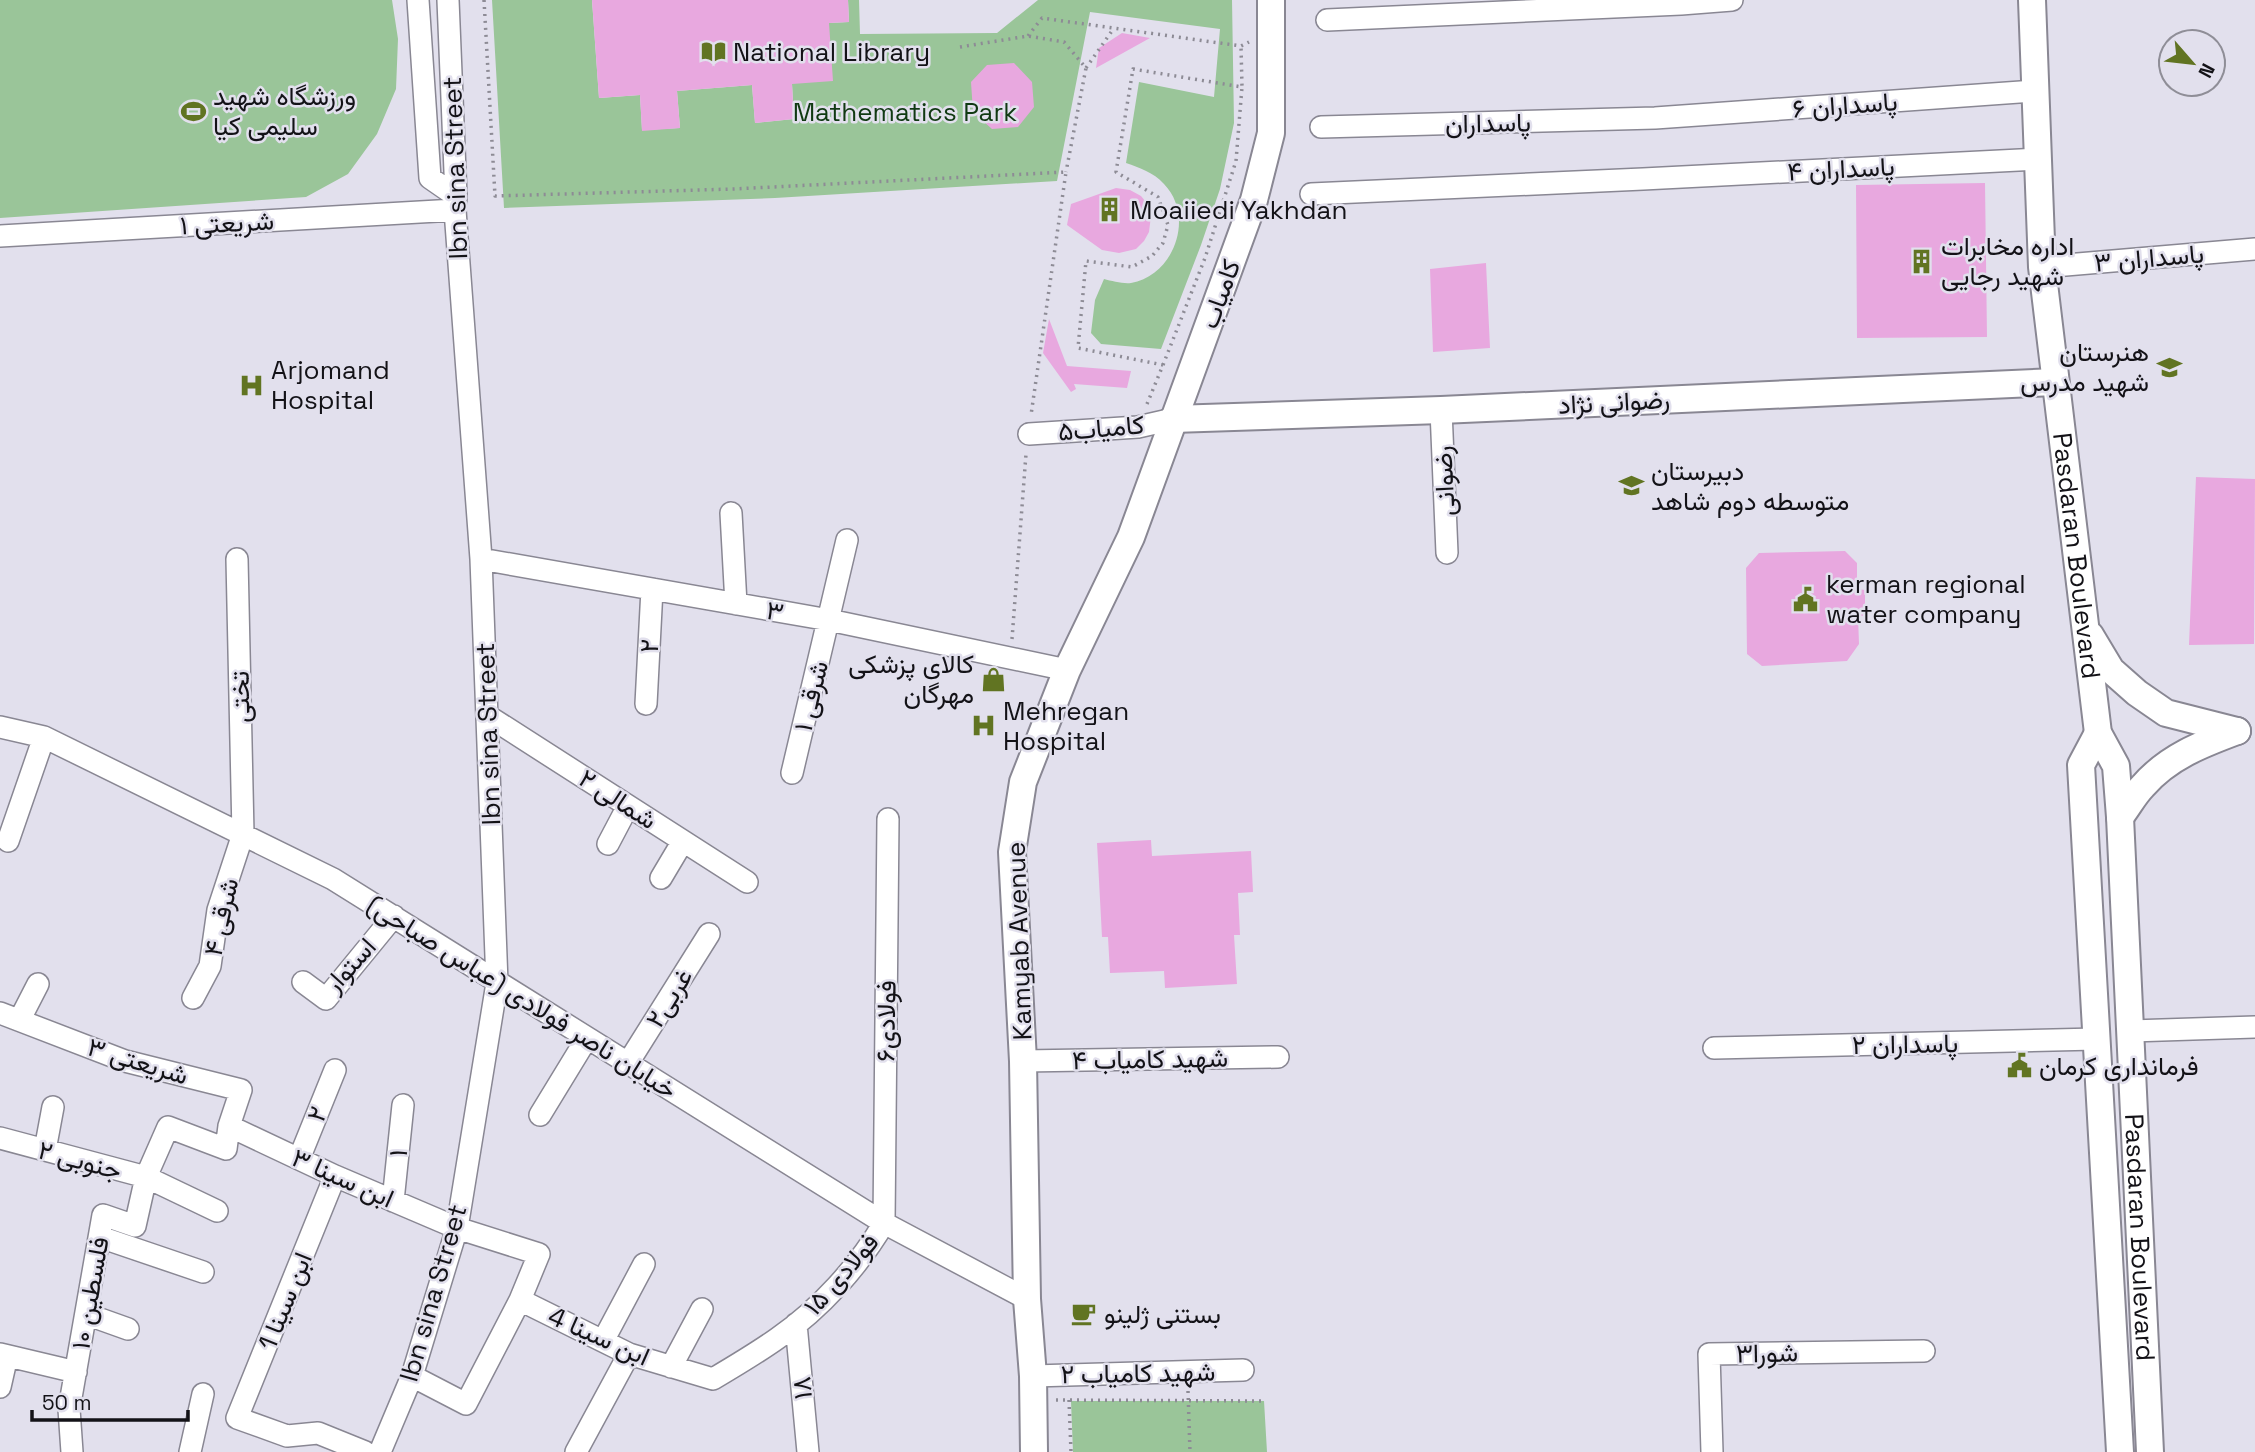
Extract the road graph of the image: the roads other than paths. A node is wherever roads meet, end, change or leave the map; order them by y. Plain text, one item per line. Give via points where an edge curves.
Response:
1 (418, 0) edge
2 (448, 0) edge
3 (1271, 0) edge
4 (1732, 0) edge
5 (2032, 0) edge
6 (1326, 20) dead end
7 (2035, 91) junction
8 (1655, 118) joint
9 (1321, 127) dead end
10 (2038, 159) junction
11 (1311, 194) dead end
12 (455, 203) junction
13 (0, 236) edge
14 (2255, 249) edge
15 (2042, 267) junction
16 (2055, 382) junction
17 (1441, 410) junction
18 (1173, 419) junction
19 (1029, 434) road end
20 (731, 513) dead end
21 (847, 540) dead end
22 (1447, 552) dead end
23 (237, 559) dead end
24 (481, 559) junction
25 (652, 589) junction
26 (736, 604) junction
27 (829, 620) junction
28 (2086, 630) junction
29 (1067, 670) junction
30 (646, 704) dead end
31 (488, 716) junction
32 (0, 727) edge
33 (2246, 731) edge
34 (2098, 733) junction
35 (44, 737) junction
36 (792, 773) dead end
37 (628, 806) junction
38 (2120, 817) junction
39 (888, 819) dead end
40 (243, 834) junction
41 (8, 841) dead end
42 (683, 841) junction
43 (608, 844) dead end
44 (662, 878) dead end
45 (747, 882) dead end
46 (394, 916) junction
47 (709, 934) dead end
48 (303, 982) dead end
49 (497, 983) junction
50 (38, 984) dead end
51 (193, 998) dead end
52 (10, 1016) edge
53 (2255, 1027) edge
54 (2131, 1031) junction
55 (587, 1038) junction
56 (2096, 1039) junction
57 (1714, 1048) dead end
58 (1278, 1057) dead end
59 (1023, 1061) junction
60 (628, 1063) junction
61 (335, 1070) dead end
62 (403, 1105) dead end
63 (53, 1107) dead end
64 (540, 1115) dead end
65 (229, 1126) junction
66 (0, 1138) edge
67 (46, 1150) junction
68 (299, 1159) junction
69 (335, 1176) junction
70 (146, 1177) junction
71 (393, 1201) junction
72 (217, 1211) dead end
73 (884, 1223) junction
74 (457, 1228) junction
75 (100, 1237) junction
76 (644, 1264) dead end
77 (203, 1272) dead end
78 (1027, 1299) junction
79 (520, 1300) junction
80 (702, 1309) dead end
81 (86, 1314) junction
82 (796, 1324) junction
83 (128, 1329) dead end
84 (603, 1341) junction
85 (1924, 1351) dead end
86 (628, 1354) junction
87 (3, 1355) edge
88 (671, 1367) junction
89 (1243, 1370) dead end
90 (76, 1371) junction
91 (412, 1376) junction
92 (0, 1387) edge
93 (1033, 1388) junction
94 (202, 1394) dead end
95 (583, 1449) edge
96 (72, 1452) edge
97 (190, 1452) edge
98 (365, 1452) edge
99 (380, 1452) edge
100 (808, 1452) edge
101 (1034, 1452) edge
102 (1712, 1452) edge
103 (2120, 1452) edge
104 (2150, 1452) edge

1 - 12 street via 430,178
2 - 12 street, Ibn sina Street
3 - 18 main road, کامیاب via 1271,133 1254,200
4 - 6 street
5 - 7 main road, Pasdaran Boulevard
7 - 8 street, پاسداران ۶
7 - 10 main road, Pasdaran Boulevard
8 - 9 street, پاسداران
10 - 11 street, پاسداران ۴
10 - 15 main road, Pasdaran Boulevard
12 - 13 street, شریعتی ۱
12 - 24 street, Ibn sina Street
14 - 15 street, پاسداران ۳
15 - 16 main road, Pasdaran Boulevard
16 - 17 main road, رضوانی نژاد
16 - 28 main road, Pasdaran Boulevard
17 - 18 main road, رضوانی نژاد
17 - 22 street, رضوانی
18 - 19 street, کامیاب۵
18 - 29 main road, Kamyab Avenue via 1131,537
20 - 26 street
21 - 27 street, ۱ شرقی
23 - 40 street, تختی
24 - 25 street, ۳
24 - 31 street, Ibn sina Street
25 - 26 street, ۳
25 - 30 street, ۲
26 - 27 street, ۳
27 - 29 street, ۳
27 - 36 street, ۱ شرقی
28 - 33 main road via 2111,670 2166,713
28 - 34 main road, Pasdaran Boulevard
29 - 59 main road, Kamyab Avenue via 1023,782 1012,852
31 - 37 street, ۲ شمالی
31 - 49 street, Ibn sina Street
32 - 35 street, خیابان ناصر فولادی (عباس صباحی)
33 - 38 main road via 2198,746 2167,763 2142,786
34 - 38 main road, Pasdaran Boulevard via 2116,766
34 - 56 main road, Pasdaran Boulevard via 2081,765
35 - 40 street, خیابان ناصر فولادی (عباس صباحی)
35 - 41 street
37 - 42 street, ۲ شمالی
37 - 43 street
38 - 54 main road, Pasdaran Boulevard
39 - 73 street, فولادی۶
40 - 46 street, خیابان ناصر فولادی (عباس صباحی)
40 - 51 street, ۴ شرقی via 218,910 210,966
42 - 44 street
42 - 45 street, ۲ شمالی
46 - 48 street, استوار via 326,999
46 - 49 street, خیابان ناصر فولادی (عباس صباحی)
47 - 60 street, غربی۲
49 - 55 street, خیابان ناصر فولادی (عباس صباحی)
49 - 74 street, Ibn sina Street
50 - 52 street
52 - 65 street, شریعتی ۳ via 125,1061 241,1090
53 - 54 street
54 - 104 main road, Pasdaran Boulevard
55 - 60 street, خیابان ناصر فولادی (عباس صباحی)
55 - 64 street
56 - 57 street, پاسداران ۲
56 - 103 main road, Pasdaran Boulevard
58 - 59 street, شهید کامیاب ۴
59 - 78 main road, Kamyab Avenue
60 - 73 street, خیابان ناصر فولادی (عباس صباحی)
61 - 68 street, ۲
62 - 71 street, ۱
63 - 67 street
65 - 68 street, ابن سینا ۳
65 - 70 street, ۲ جنوبی via 226,1149 168,1127
66 - 67 street, ۲ جنوبی
67 - 70 street, ۲ جنوبی
68 - 69 street, ابن سینا ۳
69 - 71 street, ابن سینا ۳
69 - 98 street, ابن سینا 1 via 237,1418 287,1436 318,1433
70 - 72 street
70 - 75 street, فلسطین ۱۰ via 135,1226 103,1215
71 - 74 street, ابن سینا ۳
73 - 78 street, خیابان ناصر فولادی (عباس صباحی)
73 - 82 street, فولادی ۱۵ via 825,1300
74 - 79 street, ابن سینا 4 via 538,1254
74 - 91 street, Ibn sina Street
75 - 77 street
75 - 81 street, فلسطین ۱۰
76 - 84 street
78 - 93 main road, Kamyab Avenue
79 - 84 street, ابن سینا 4
79 - 91 street via 466,1404
80 - 88 street
81 - 83 street
81 - 90 street, فلسطین ۱۰
82 - 88 street, ابن سینا 4 via 713,1379
82 - 100 street, ۱۸
84 - 86 street, ابن سینا 4
85 - 102 street, شورا۳ via 1709,1354
86 - 88 street, ابن سینا 4
86 - 95 street
87 - 90 street
87 - 92 street
89 - 93 street, شهید کامیاب ۲ via 1188,1371
90 - 96 street, فلسطین ۱۰ via 69,1409
91 - 99 street, Ibn sina Street
93 - 101 main road, Kamyab Avenue
94 - 97 street

